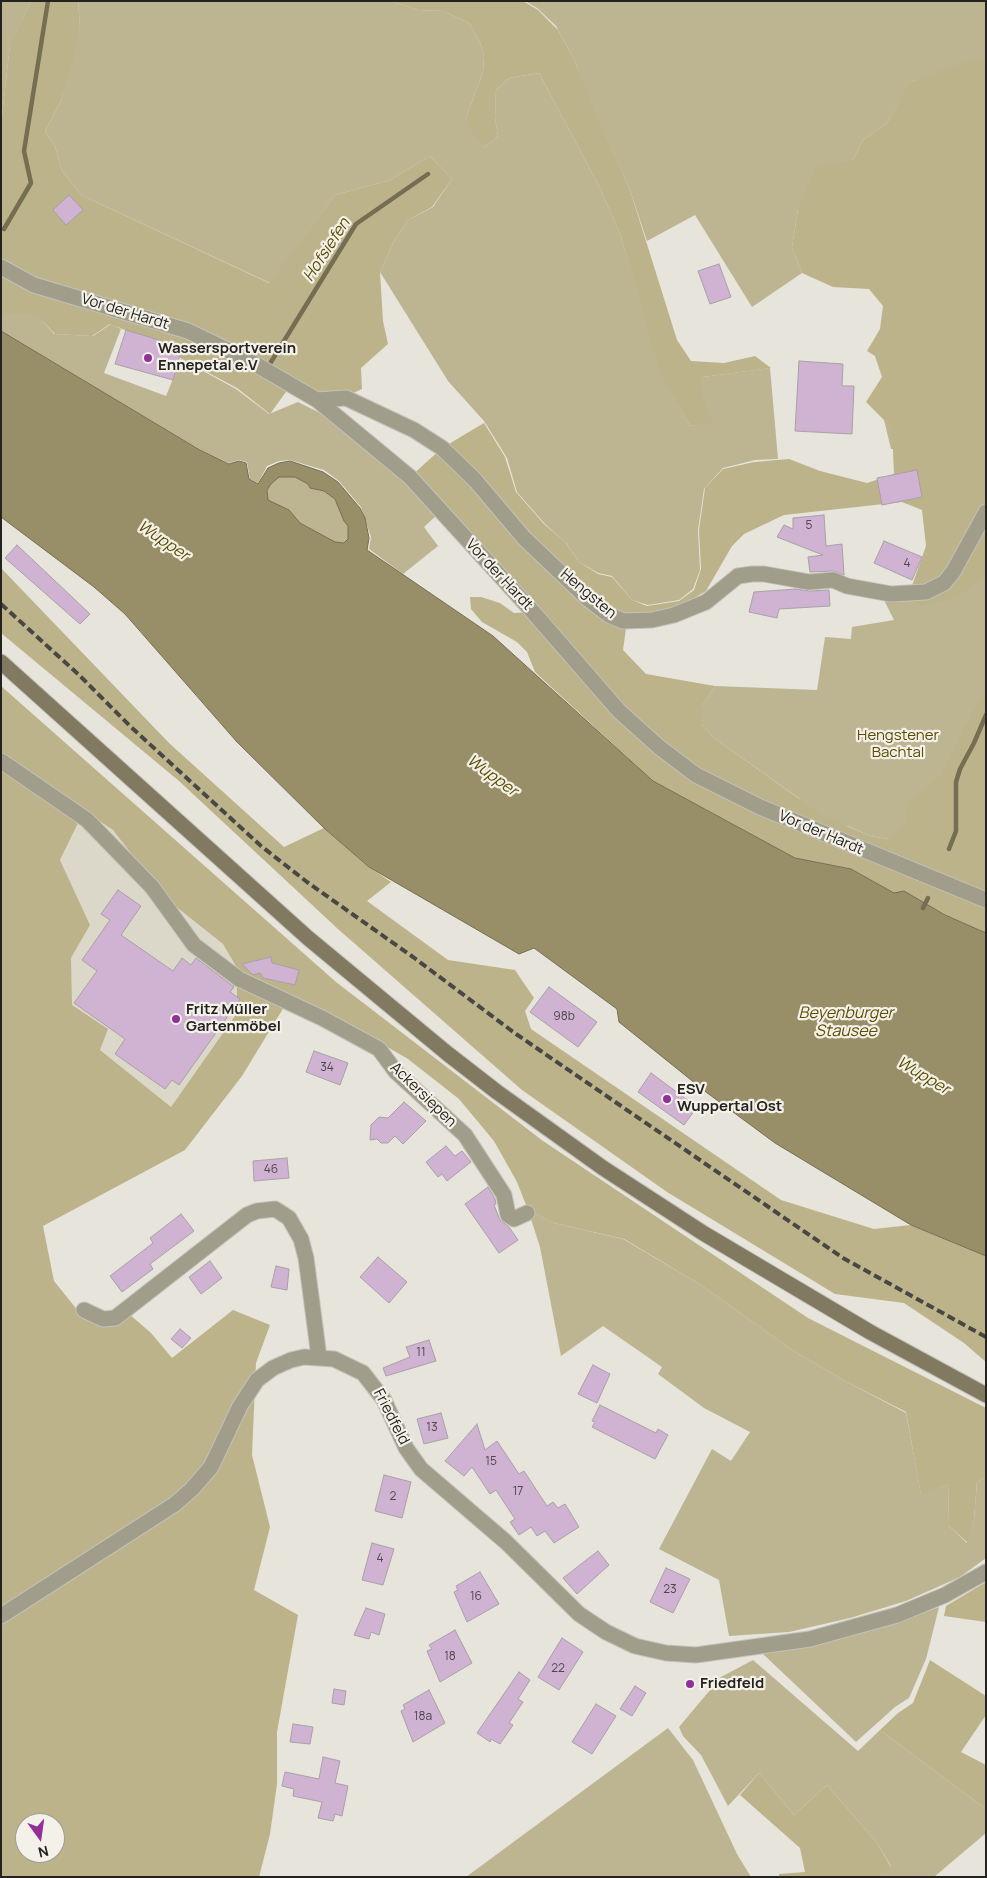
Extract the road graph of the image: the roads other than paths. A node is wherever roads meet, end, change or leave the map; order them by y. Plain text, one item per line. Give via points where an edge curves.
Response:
1 (2, 265) edge
2 (317, 400) junction
3 (986, 512) edge
4 (1, 662) edge
5 (1, 761) edge
6 (986, 900) edge
7 (527, 1213) dead end
8 (84, 1310) dead end
9 (319, 1357) junction
10 (986, 1395) edge
11 (986, 1572) edge
12 (1, 1616) edge

1 - 2 street, Vor der Hardt via 34,285 188,331 250,361
2 - 3 street, Hengsten via 346,398 414,430 442,448 475,480 524,538 588,599 618,620 652,620 674,615 706,602 738,576 752,574 809,582 833,580 874,592 909,594 935,589 948,579
2 - 6 street, Vor der Hardt via 410,477 620,711 681,764 760,807
4 - 10 main road via 308,938 497,1092 703,1233 870,1332
5 - 7 street, Ackersiepen via 87,820 152,887 194,944 239,979 379,1049 396,1072 465,1135 504,1195 508,1215 514,1219
8 - 9 street via 103,1319 115,1318 247,1215 275,1209 292,1222 301,1239
9 - 11 street, Friedfeld via 334,1359 363,1373 384,1400 406,1448 421,1469 506,1542 580,1614 634,1646 696,1655 810,1639 905,1612 959,1589
9 - 12 street, Friedfeld via 291,1360 257,1380 240,1406 211,1467 175,1504

